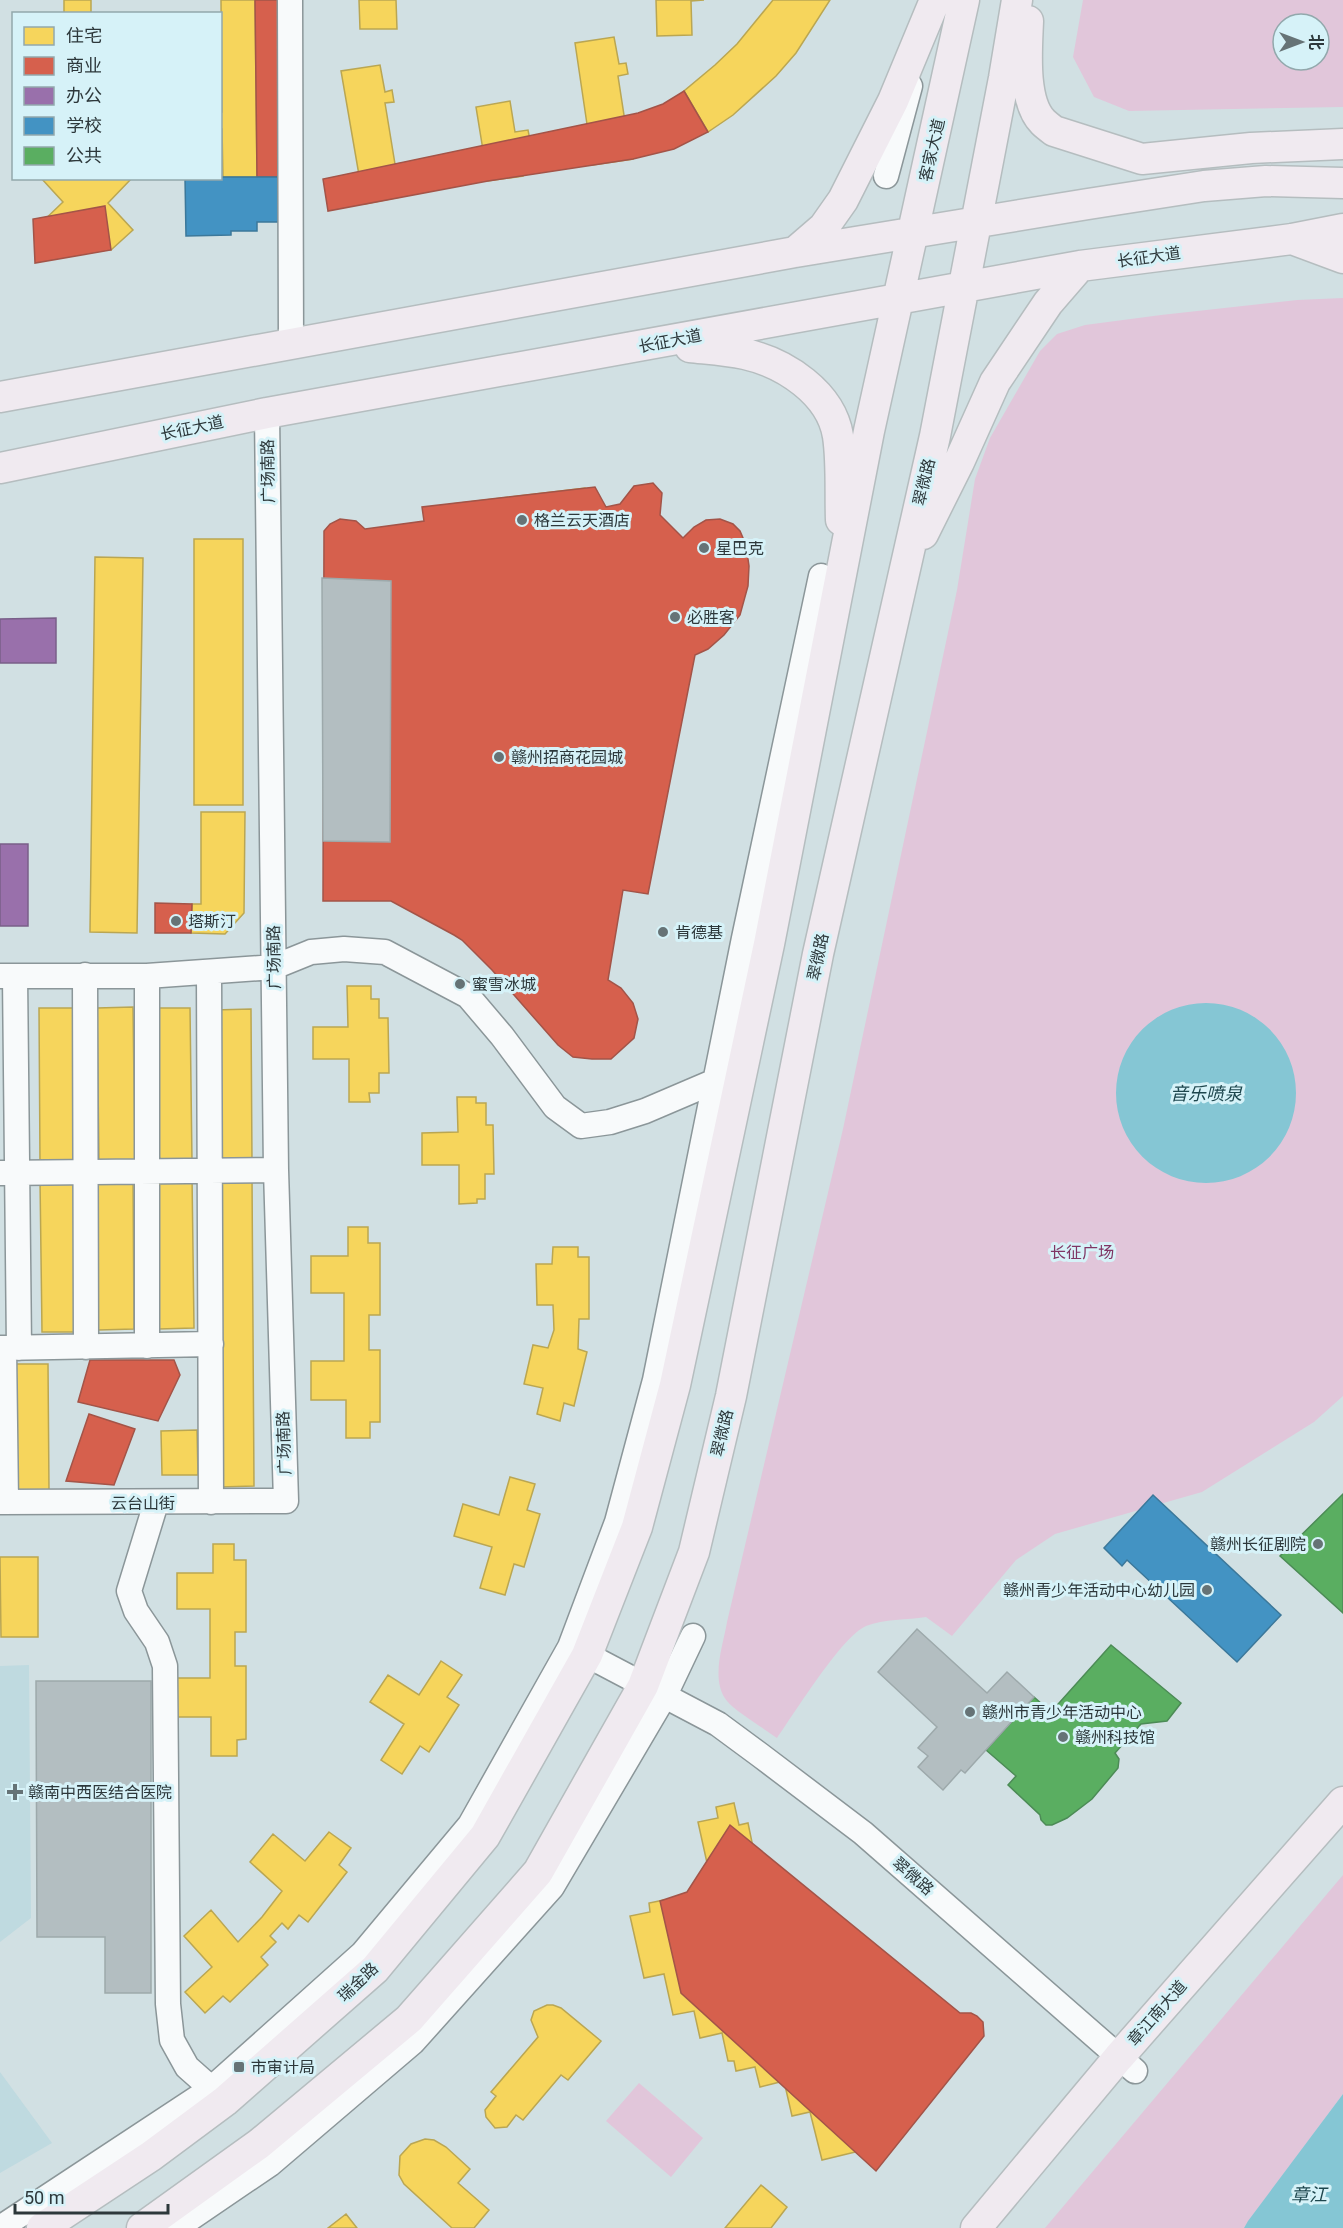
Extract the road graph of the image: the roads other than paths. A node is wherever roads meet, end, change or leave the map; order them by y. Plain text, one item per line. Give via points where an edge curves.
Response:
1 (290, 0) edge
2 (964, 0) edge
3 (1017, 0) edge
4 (1028, 0) edge
5 (933, 3) edge
6 (1343, 144) edge
7 (1298, 146) junction
8 (1221, 151) junction
9 (1343, 166) edge
10 (886, 176) dead end
11 (1343, 183) edge
12 (1164, 192) junction
13 (976, 222) junction
14 (1343, 229) edge
15 (913, 232) junction
16 (1292, 240) junction
17 (795, 252) junction
18 (1343, 258) edge
19 (1080, 266) junction
20 (963, 287) junction
21 (898, 299) junction
22 (291, 343) junction
23 (654, 344) junction
24 (0, 397) edge
25 (267, 413) junction
26 (0, 468) edge
27 (832, 575) junction
28 (902, 577) junction
29 (274, 967) junction
30 (209, 972) junction
31 (85, 975) junction
32 (147, 975) junction
33 (7, 976) edge
34 (730, 1075) junction
35 (210, 1170) junction
36 (276, 1170) junction
37 (147, 1171) junction
38 (86, 1172) junction
39 (8, 1173) edge
40 (211, 1344) junction
41 (147, 1346) junction
42 (87, 1347) junction
43 (8, 1348) edge
44 (286, 1501) joint
45 (3, 1502) edge
46 (211, 1502) junction
47 (156, 1503) junction
48 (693, 1636) dead end
49 (587, 1655) junction
50 (653, 1691) junction
51 (1343, 1802) edge
52 (1343, 1827) edge
53 (1126, 2064) junction
54 (218, 2095) junction
55 (0, 2228) edge
56 (42, 2228) edge
57 (142, 2228) edge
58 (176, 2228) edge
59 (976, 2228) edge
60 (1002, 2228) edge

1 - 22 street
2 - 15 main road, 客家大道
3 - 13 main road
4 - 8 main road via 1028,77 1031,101 1042,122 1054,131 1142,159
5 - 10 street
5 - 17 main road via 893,101 843,200 824,227
6 - 7 main road
7 - 8 main road
7 - 9 main road
8 - 12 main road
11 - 12 main road via 1266,182
12 - 13 main road
13 - 15 main road
13 - 20 main road, 翠微路
14 - 16 main road, 长征大道
15 - 17 main road
15 - 21 main road, 客家大道
16 - 18 main road
16 - 19 main road, 长征大道
17 - 22 main road
19 - 20 main road, 长征大道
19 - 28 main road via 1048,303 995,382
20 - 21 main road, 长征大道
20 - 28 main road, 翠微路 via 935,436
21 - 23 main road, 长征大道
21 - 27 main road
22 - 24 main road
23 - 25 main road, 长征大道
23 - 27 main road via 731,351 765,360 819,396 838,435
25 - 26 main road, 长征大道
25 - 29 street, 广场南路
27 - 34 main road
28 - 50 main road, 翠微路 via 818,954 731,1396 694,1552
29 - 30 street
29 - 34 street via 311,952 344,949 385,952 417,967 468,996 555,1107 581,1126 645,1111
29 - 36 street, 广场南路
30 - 32 street
30 - 35 street
31 - 32 street
31 - 33 street
31 - 38 street
32 - 37 street
33 - 39 street
34 - 49 main road via 675,1385 637,1527
34 - 54 street via 656,1380 617,1522 570,1647 470,1825 363,1953
35 - 36 street
35 - 37 street
35 - 40 street
36 - 44 street, 广场南路
37 - 38 street
37 - 41 street
38 - 39 street
38 - 42 street
39 - 43 street
40 - 41 street
40 - 46 street
41 - 42 street
42 - 43 street
43 - 45 street
44 - 46 street, 云台山街
45 - 47 street, 云台山街
46 - 47 street, 云台山街
47 - 54 street via 129,1591 136,1611 157,1642 165,1666 168,2004 172,2040 187,2067
48 - 50 street
49 - 50 street, 翠微路
49 - 54 main road, 瑞金路 via 485,1836 375,1969
50 - 53 street, 翠微路 via 718,1724 863,1833
50 - 57 main road via 538,1872 409,2019 259,2144
50 - 58 street via 552,1887 413,2042 270,2164
51 - 53 main road, 章江南大道
52 - 53 main road, 章江南大道
53 - 59 main road, 章江南大道
53 - 60 main road, 章江南大道
54 - 55 street via 138,2139
54 - 56 main road, 瑞金路 via 151,2156

